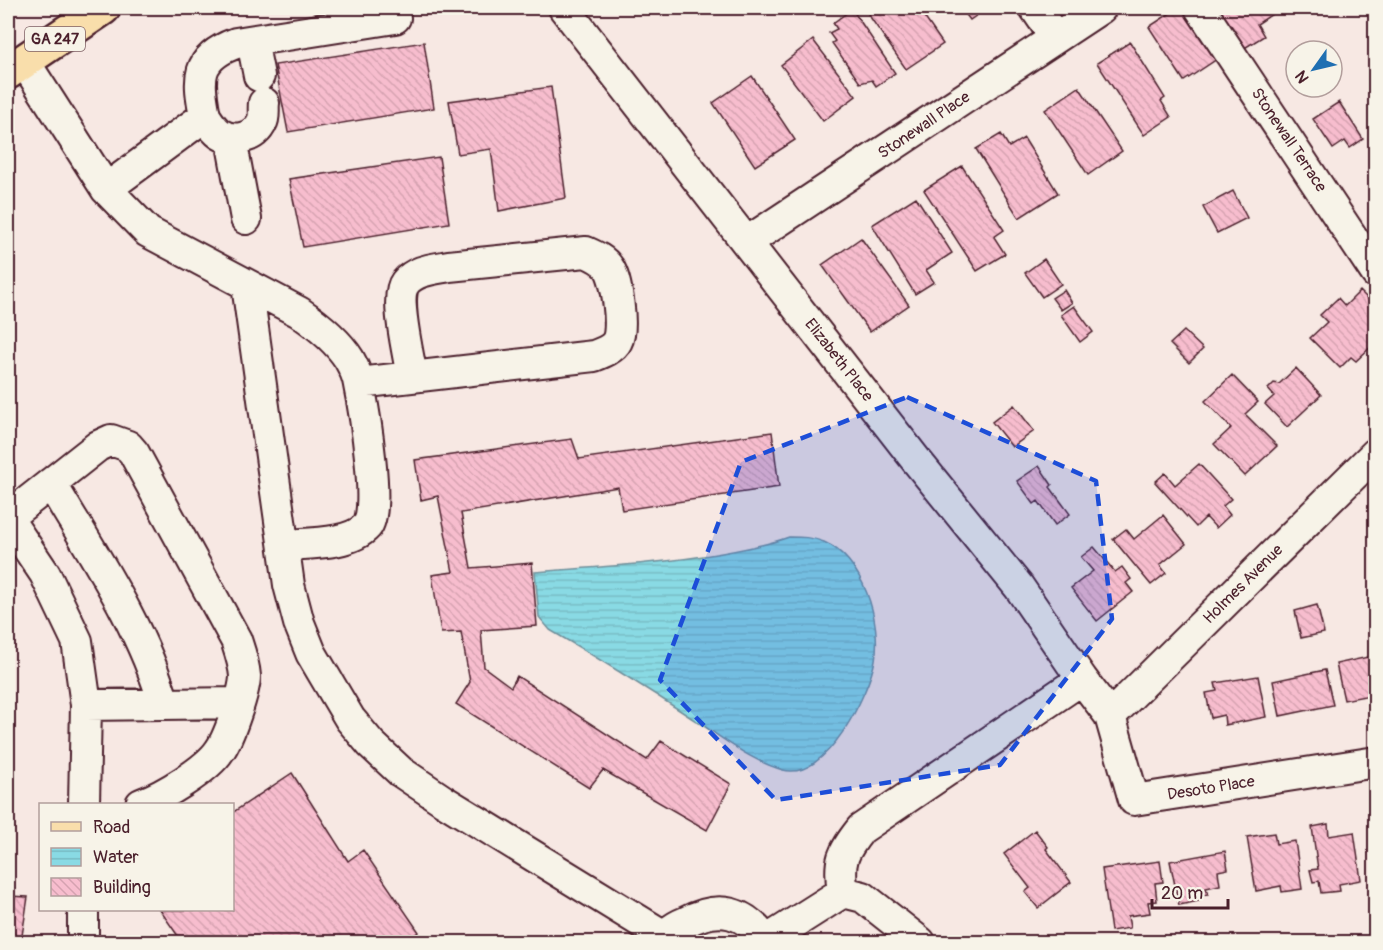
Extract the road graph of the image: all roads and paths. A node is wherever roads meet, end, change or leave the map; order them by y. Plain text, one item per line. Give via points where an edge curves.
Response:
1 (104, 8) edge
2 (564, 8) edge
3 (1035, 8) edge
4 (1101, 8) edge
5 (1200, 8) edge
6 (395, 18) dead end
7 (1055, 38) junction
8 (252, 41) junction
9 (16, 66) edge
10 (205, 116) junction
11 (231, 139) junction
12 (106, 189) junction
13 (246, 219) dead end
14 (747, 242) junction
15 (1376, 273) edge
16 (247, 285) junction
17 (412, 377) junction
18 (359, 382) junction
19 (1376, 453) edge
20 (51, 483) junction
21 (8, 518) edge
22 (284, 545) junction
23 (1082, 679) junction
24 (238, 703) junction
25 (164, 704) junction
26 (86, 705) junction
27 (1110, 716) junction
28 (1376, 762) edge
29 (84, 803) edge
30 (144, 803) edge
31 (843, 892) junction
32 (83, 911) edge
33 (663, 939) edge
34 (83, 942) edge
35 (766, 942) edge
36 (920, 942) edge

1 - 9 main road, GA 247
2 - 14 street, Elizabeth Place
3 - 7 street
4 - 7 street, Stonewall Place
5 - 15 street, Stonewall Terrace
6 - 8 street
7 - 14 street, Stonewall Place
8 - 10 street via 221,49 208,61 200,74
8 - 11 street via 263,121 244,138
9 - 12 street
10 - 11 street via 218,133
10 - 12 street
11 - 13 street
12 - 16 street via 147,232
14 - 23 street, Elizabeth Place via 1019,587
16 - 18 street via 320,326 349,359
16 - 22 street
17 - 17 street via 401,302 402,288 413,276 449,266 586,252 609,267 621,329 617,342 608,350 594,356
17 - 18 street
18 - 22 street via 373,487 373,512 367,526 347,539
19 - 27 street, Holmes Avenue
20 - 21 street
20 - 24 street via 111,440 128,446 134,453 236,640 244,661 245,679
20 - 25 street via 137,633 155,670
21 - 26 street via 45,574 77,641
22 - 33 street via 298,623 311,653 350,718 371,744 401,772 444,801
23 - 27 street, Elizabeth Place
23 - 31 street via 861,829 845,848 839,871
24 - 25 street
24 - 30 street via 220,750 207,764 160,798
25 - 26 street
26 - 29 street
27 - 28 street, Desoto Place via 1134,800
31 - 35 street
31 - 36 street via 863,897
32 - 34 street
33 - 35 street via 694,917 720,911 749,923

